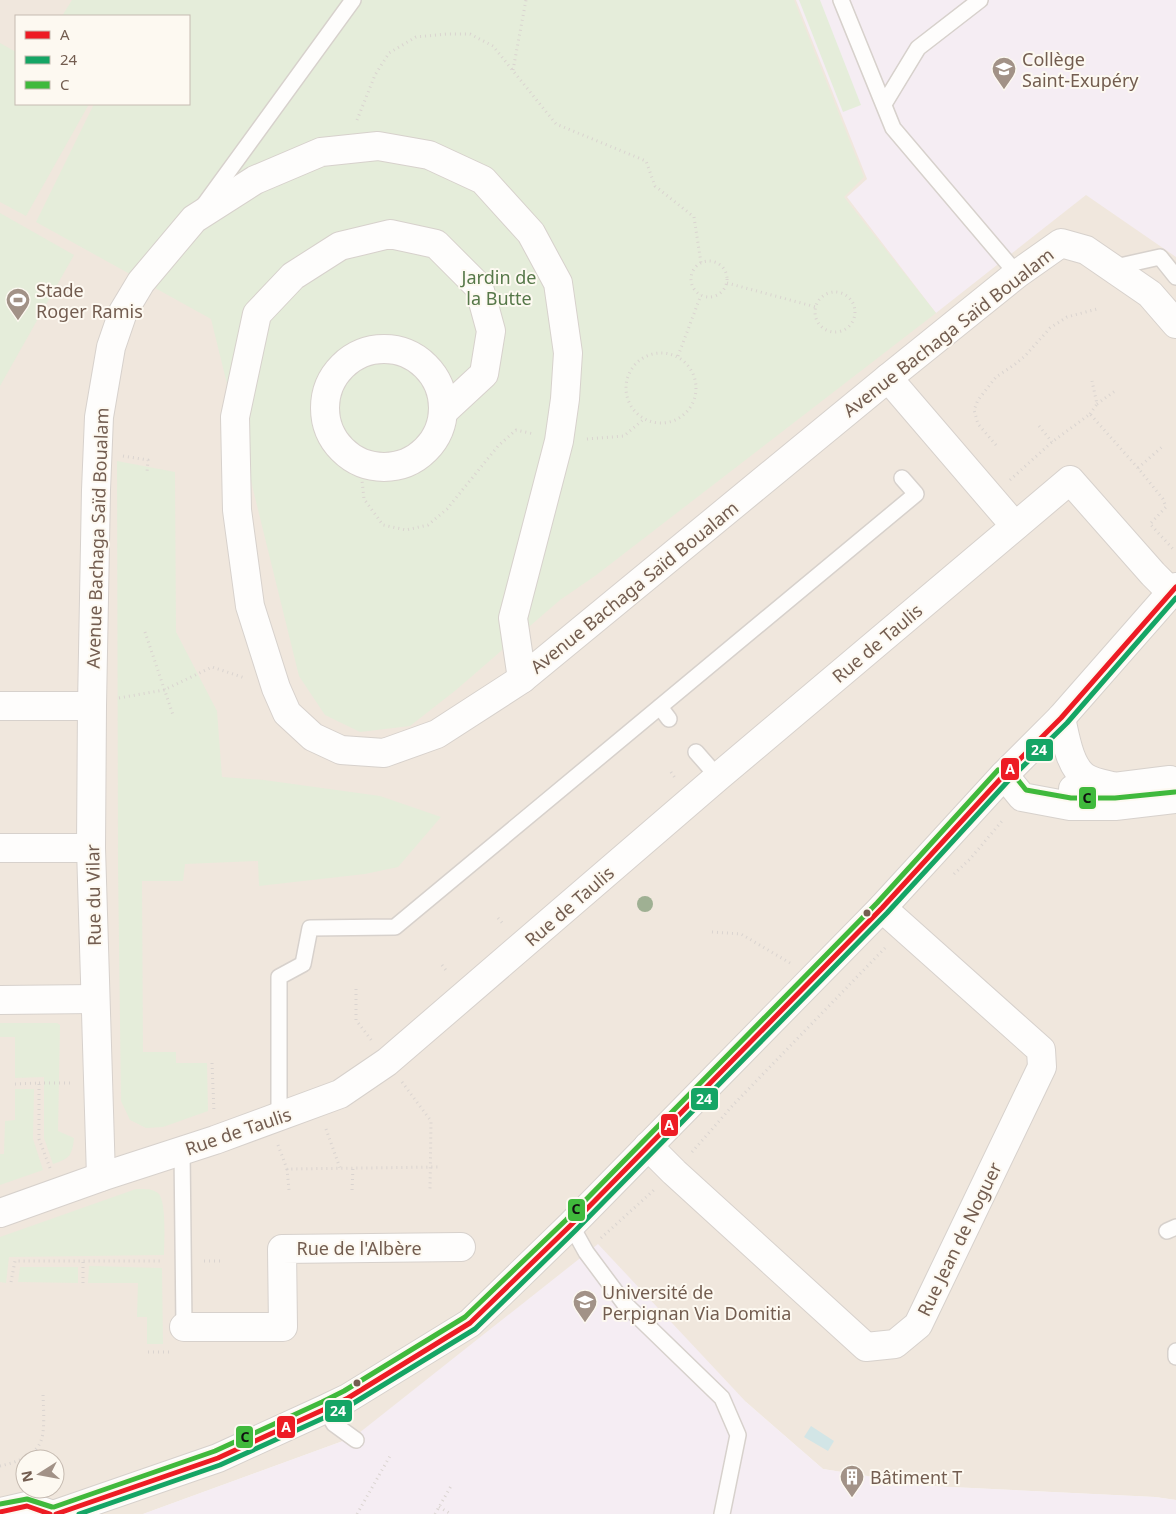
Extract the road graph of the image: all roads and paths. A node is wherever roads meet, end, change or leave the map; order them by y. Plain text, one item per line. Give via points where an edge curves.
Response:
1 (353, 0) edge
2 (526, 0) edge
3 (841, 0) edge
4 (980, 0) edge
5 (513, 71) junction
6 (884, 104) junction
7 (345, 149) junction
8 (194, 219) junction
9 (701, 263) junction
10 (1112, 268) junction
11 (1017, 274) junction
12 (1176, 277) edge
13 (726, 283) junction
14 (701, 295) junction
15 (816, 307) junction
16 (1098, 309) dead end
17 (1176, 324) edge
18 (678, 356) junction
19 (888, 378) junction
20 (1092, 381) dead end
21 (1115, 391) dead end
22 (1097, 404) junction
23 (443, 412) junction
24 (1090, 414) dead end
25 (644, 419) junction
26 (1039, 426) dead end
27 (559, 441) junction
28 (1052, 442) dead end
29 (996, 445) dead end
30 (1162, 447) dead end
31 (98, 452) junction
32 (360, 462) junction
33 (1138, 468) dead end
34 (147, 472) dead end
35 (902, 478) dead end
36 (1015, 526) junction
37 (1173, 590) edge
38 (145, 632) dead end
39 (522, 679) junction
40 (276, 688) junction
41 (164, 690) junction
42 (0, 706) edge
43 (92, 706) junction
44 (660, 707) junction
45 (173, 715) dead end
46 (1061, 718) junction
47 (670, 719) dead end
48 (696, 752) dead end
49 (1004, 775) junction
50 (718, 778) junction
51 (1176, 780) edge
52 (1114, 787) junction
53 (1176, 799) edge
54 (0, 848) edge
55 (91, 848) junction
56 (882, 908) junction
57 (498, 918) dead end
58 (501, 922) dead end
59 (712, 932) dead end
60 (442, 965) dead end
61 (446, 970) dead end
62 (814, 977) junction
63 (356, 989) dead end
64 (95, 999) junction
65 (0, 1000) edge
66 (212, 1062) dead end
67 (387, 1062) junction
68 (15, 1084) dead end
69 (316, 1103) junction
70 (274, 1119) junction
71 (215, 1140) junction
72 (648, 1146) junction
73 (182, 1150) junction
74 (340, 1168) junction
75 (353, 1168) junction
76 (430, 1168) junction
77 (439, 1168) dead end
78 (287, 1169) junction
79 (101, 1177) junction
80 (289, 1190) dead end
81 (352, 1190) dead end
82 (430, 1190) dead end
83 (58, 1192) junction
84 (0, 1213) edge
85 (571, 1225) junction
86 (461, 1247) dead end
87 (83, 1261) junction
88 (183, 1261) junction
89 (223, 1261) dead end
90 (11, 1282) dead end
91 (82, 1283) dead end
92 (179, 1339) junction
93 (1176, 1351) edge
94 (148, 1352) dead end
95 (1176, 1356) edge
96 (43, 1391) dead end
97 (325, 1409) junction
98 (356, 1440) dead end
99 (390, 1456) dead end
100 (0, 1466) edge
101 (451, 1486) dead end
102 (439, 1507) junction
103 (35, 1511) edge
104 (0, 1512) edge
105 (56, 1514) edge
106 (357, 1514) edge
107 (435, 1514) edge
108 (451, 1514) edge
109 (722, 1514) edge

1 - 8 lane
2 - 5 path
3 - 6 lane
4 - 6 lane via 918,48
5 - 7 path via 493,46 470,34 416,37 389,53 375,75
5 - 9 path via 556,124 646,161 655,186 694,217
6 - 11 lane via 893,128
7 - 8 street, Avenue Bachaga Saïd Boualam via 322,152 255,180
7 - 27 street, Avenue Bachaga Saïd Boualam via 378,146 429,155 483,180 531,233 558,283 568,353
8 - 31 street, Avenue Bachaga Saïd Boualam via 141,282 123,312 111,348 99,418
9 - 13 path via 716,263 726,275
9 - 14 path via 691,275 694,290
10 - 11 street, Avenue Bachaga Saïd Boualam via 1086,250 1061,243
10 - 12 lane via 1160,257
10 - 17 street, Avenue Bachaga Saïd Boualam via 1150,294
11 - 19 street, Avenue Bachaga Saïd Boualam
13 - 14 path via 716,296
13 - 15 path
14 - 18 path
15 - 15 path via 815,316 825,331 843,332 855,318 856,309 846,294 828,293
16 - 29 path via 1067,318 1050,328 1025,356 996,378 978,400 974,410 978,424
18 - 25 path via 656,352 645,356 630,371 626,381 629,403
18 - 25 path via 693,372 696,394 692,404 677,420 666,423
19 - 36 street
19 - 39 street, Avenue Bachaga Saïd Boualam
20 - 22 path
21 - 22 path
22 - 24 path
23 - 32 street via 439,430 429,446 414,459 397,466 378,467
23 - 32 street via 441,392 432,374 419,360 400,351 381,349 361,354 344,364 332,380 326,399 326,419 344,452
23 - 40 street via 484,374 491,331 479,288 436,244 390,234 340,246 293,276 257,314 235,417 237,510 250,606
25 - 27 path via 624,436
26 - 28 path
27 - 32 path via 516,430 498,446 447,509 428,525 406,530 383,525 364,499
27 - 39 street, Avenue Bachaga Saïd Boualam via 513,618
30 - 33 path
31 - 34 path via 148,460
31 - 43 street, Avenue Bachaga Saïd Boualam
35 - 44 lane via 916,494
36 - 37 street, Rue de Taulis via 1070,480 1153,574
36 - 50 street, Rue de Taulis
37 - 46 street
38 - 41 path
39 - 40 street via 437,734 384,753 341,750 313,737 287,713
40 - 41 path via 212,667
41 - 43 path
41 - 45 path
42 - 43 street
43 - 55 street, Rue du Vilar
44 - 47 lane
44 - 70 lane via 395,927 310,928 303,964 279,977
46 - 49 street
46 - 52 street via 1074,763 1085,777
48 - 50 lane
49 - 52 street via 1075,790
49 - 53 street via 1022,797 1070,806 1115,806
49 - 56 street
50 - 67 street, Rue de Taulis
51 - 52 street
54 - 55 street
55 - 64 street, Rue du Vilar
56 - 62 street
56 - 72 street, Rue Jean de Noguer via 1041,1050 1042,1067 918,1325 895,1344 866,1347
57 - 58 path
59 - 62 path via 741,934
60 - 61 path
62 - 72 street
63 - 67 path via 356,1020
64 - 65 street
64 - 79 street, Rue du Vilar
66 - 71 path
67 - 69 street, Rue de Taulis via 340,1094
67 - 76 path via 431,1121
68 - 83 path via 39,1083 40,1139
69 - 70 street, Rue de Taulis
69 - 74 path
70 - 71 street, Rue de Taulis
70 - 78 path
71 - 73 street, Rue de Taulis
72 - 85 street
73 - 79 street, Rue de Taulis
73 - 88 lane
74 - 75 path
74 - 78 path
75 - 76 path
75 - 81 path
76 - 77 path
76 - 82 path
78 - 80 path
79 - 83 street, Rue de Taulis
83 - 84 street, Rue de Taulis
85 - 97 street via 470,1323
85 - 109 lane via 586,1252 624,1302 722,1398 738,1435
86 - 92 street, Rue de l'Albère via 282,1249 283,1327
87 - 88 path
87 - 90 path via 15,1261
87 - 91 path
88 - 89 path
88 - 92 lane
92 - 94 path
93 - 95 lane
96 - 100 path via 44,1426 40,1443 28,1456
97 - 98 lane via 334,1424
97 - 105 street via 218,1458
99 - 106 path
101 - 102 path
102 - 107 path
102 - 108 path
103 - 104 street

